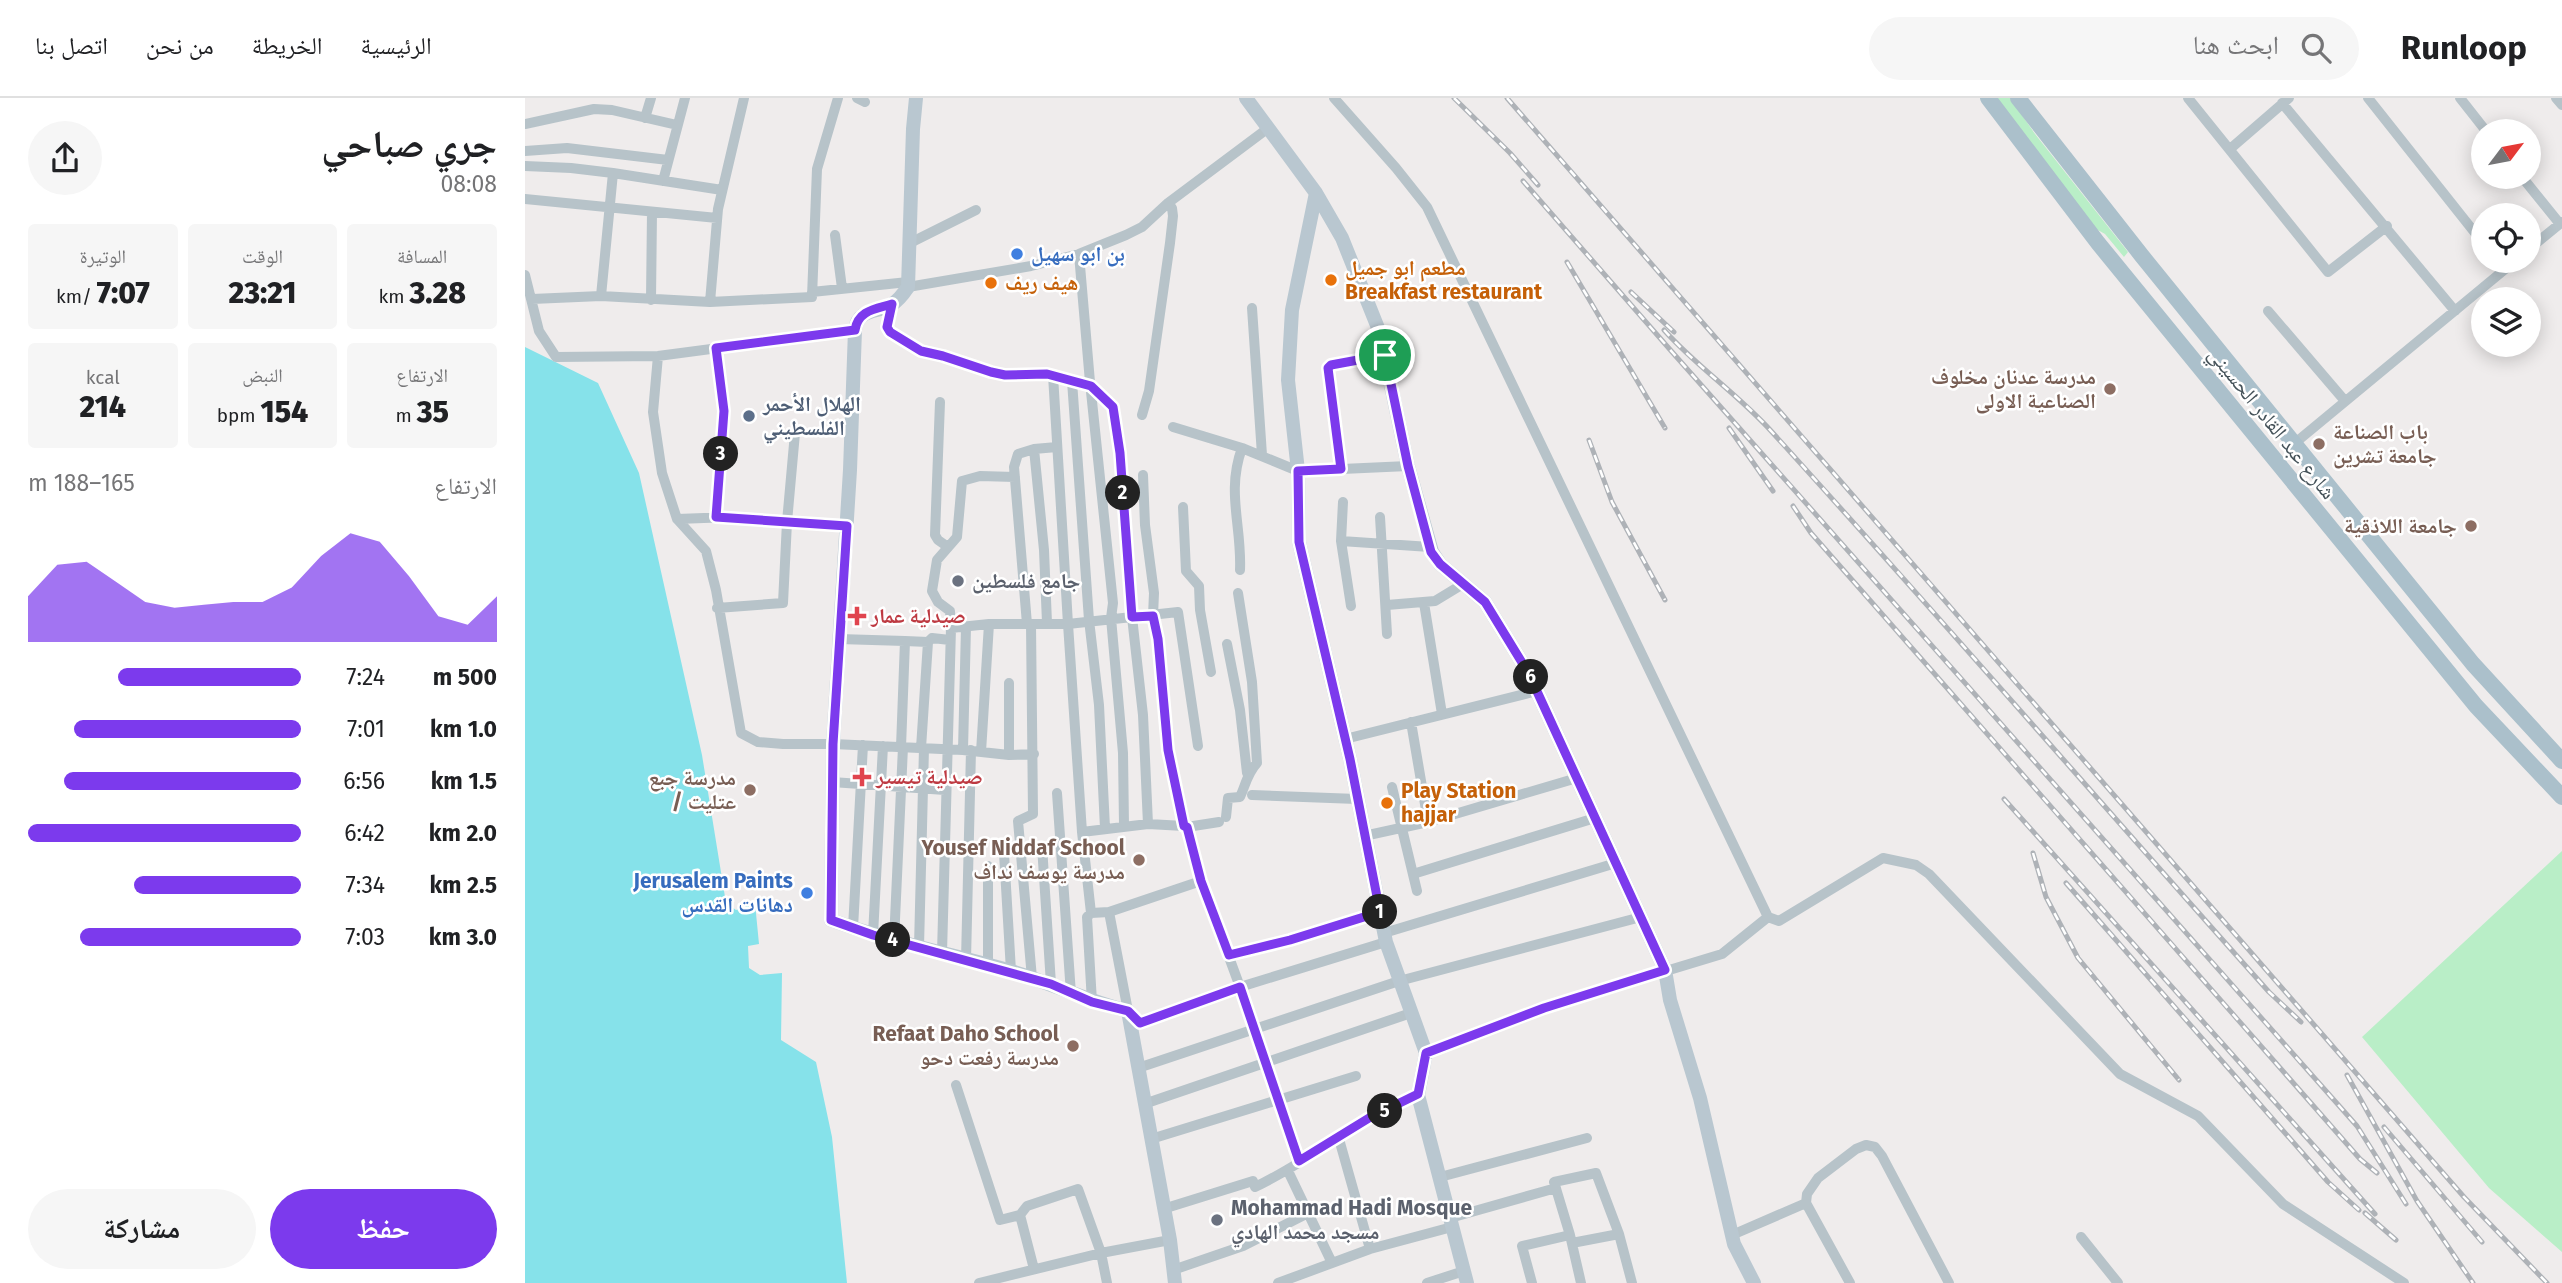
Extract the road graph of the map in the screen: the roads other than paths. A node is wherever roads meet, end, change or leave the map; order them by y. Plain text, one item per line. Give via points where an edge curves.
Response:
1 (651, 98) edge
2 (685, 98) edge
3 (744, 98) edge
4 (838, 98) edge
5 (916, 98) edge
6 (1246, 98) edge
7 (1333, 98) edge
8 (1988, 98) edge
9 (2018, 98) edge
10 (2188, 98) edge
11 (2368, 98) edge
12 (2460, 98) edge
13 (2556, 98) edge
14 (2286, 101) edge
15 (2562, 105) edge
16 (645, 118) junction
17 (2477, 119) edge
18 (525, 124) edge
19 (677, 125) junction
20 (1268, 129) junction
21 (2230, 149) junction
22 (525, 151) edge
23 (668, 160) junction
24 (525, 166) edge
25 (613, 173) junction
26 (663, 181) junction
27 (2532, 189) edge
28 (722, 190) junction
29 (1315, 193) junction
30 (525, 199) edge
31 (1168, 203) junction
32 (610, 208) junction
33 (976, 209) dead end
34 (652, 212) junction
35 (717, 218) junction
36 (2561, 223) edge
37 (2387, 226) junction
38 (2471, 228) edge
39 (835, 235) dead end
40 (2541, 239) edge
41 (910, 243) junction
42 (2098, 243) junction
43 (1079, 254) junction
44 (2142, 256) junction
45 (2493, 273) edge
46 (525, 275) edge
47 (908, 285) junction
48 (842, 288) junction
49 (812, 292) junction
50 (601, 296) junction
51 (532, 299) junction
52 (650, 300) junction
53 (710, 302) junction
54 (892, 304) junction
55 (1252, 307) dead end
56 (2455, 310) junction
57 (2268, 311) dead end
58 (855, 330) junction
59 (716, 348) junction
60 (1385, 355) junction
61 (657, 356) junction
62 (1053, 375) junction
63 (1072, 382) junction
64 (1091, 386) junction
65 (2346, 401) junction
66 (940, 402) dead end
67 (1142, 415) dead end
68 (1173, 427) dead end
69 (795, 433) dead end
70 (2295, 443) junction
71 (1056, 447) junction
72 (1242, 448) junction
73 (1034, 449) junction
74 (1262, 455) junction
75 (1408, 466) junction
76 (1341, 469) junction
77 (1298, 471) junction
78 (1143, 475) dead end
79 (1015, 477) junction
80 (1343, 502) dead end
81 (1183, 507) dead end
82 (716, 517) junction
83 (1380, 517) dead end
84 (677, 519) junction
85 (787, 522) junction
86 (847, 526) junction
87 (1341, 541) junction
88 (1382, 544) junction
89 (948, 547) junction
90 (1430, 547) junction
91 (1240, 570) dead end
92 (1463, 584) junction
93 (1238, 593) dead end
94 (1423, 603) junction
95 (1387, 605) junction
96 (1351, 606) dead end
97 (717, 608) junction
98 (1200, 610) junction
99 (1178, 612) junction
100 (1153, 616) junction
101 (1132, 617) junction
102 (1111, 618) junction
103 (1089, 620) junction
104 (1047, 623) junction
105 (989, 624) junction
106 (1029, 624) junction
107 (1069, 624) junction
108 (966, 627) junction
109 (951, 628) junction
110 (1387, 634) dead end
111 (839, 639) junction
112 (950, 640) junction
113 (905, 641) junction
114 (928, 642) junction
115 (1227, 644) dead end
116 (1211, 673) dead end
117 (1009, 683) dead end
118 (1537, 691) junction
119 (1442, 714) junction
120 (1411, 722) junction
121 (1345, 739) junction
122 (833, 744) junction
123 (863, 745) junction
124 (883, 746) junction
125 (1198, 746) dead end
126 (902, 747) junction
127 (923, 748) junction
128 (947, 750) junction
129 (971, 751) junction
130 (1009, 754) junction
131 (1034, 754) junction
132 (2562, 761) edge
133 (1247, 773) junction
134 (1577, 778) junction
135 (832, 782) junction
136 (862, 783) junction
137 (882, 785) junction
138 (901, 787) junction
139 (1392, 787) dead end
140 (922, 789) junction
141 (945, 790) junction
142 (1057, 793) dead end
143 (1252, 795) dead end
144 (2562, 797) edge
145 (1357, 799) junction
146 (1595, 818) junction
147 (1428, 822) junction
148 (1148, 824) junction
149 (1124, 825) junction
150 (1185, 827) junction
151 (1105, 828) junction
152 (1402, 828) junction
153 (1082, 832) junction
154 (1364, 836) junction
155 (1042, 846) dead end
156 (1005, 853) dead end
157 (1616, 863) junction
158 (988, 866) dead end
159 (1413, 874) junction
160 (1201, 881) junction
161 (1417, 891) dead end
162 (1109, 912) junction
163 (1380, 912) junction
164 (1091, 913) junction
165 (1641, 916) junction
166 (1768, 917) junction
167 (853, 928) junction
168 (873, 935) junction
169 (1385, 937) junction
170 (894, 941) junction
171 (919, 947) junction
172 (942, 953) junction
173 (1229, 955) junction
174 (966, 960) junction
175 (988, 966) junction
176 (1665, 970) junction
177 (1010, 971) junction
178 (1032, 978) junction
179 (1399, 981) junction
180 (1051, 984) junction
181 (1240, 987) junction
182 (1071, 994) junction
183 (1092, 1002) junction
184 (1128, 1011) junction
185 (1411, 1013) junction
186 (1254, 1029) junction
187 (1426, 1053) junction
188 (1266, 1062) junction
189 (1138, 1068) junction
190 (1356, 1076) dead end
191 (955, 1085) dead end
192 (1418, 1094) junction
193 (1278, 1099) junction
194 (1144, 1104) junction
195 (1587, 1138) dead end
196 (1151, 1139) junction
197 (1339, 1139) junction
198 (1299, 1161) junction
199 (1288, 1171) junction
200 (1440, 1177) junction
201 (1556, 1188) junction
202 (1806, 1203) junction
203 (1163, 1209) junction
204 (1308, 1213) junction
205 (1020, 1215) junction
206 (1451, 1222) junction
207 (1619, 1234) junction
208 (1732, 1235) junction
209 (2081, 1237) dead end
210 (1571, 1239) junction
211 (1170, 1240) junction
212 (1370, 1249) junction
213 (1101, 1253) junction
214 (1332, 1263) junction
215 (1034, 1269) junction
216 (1174, 1276) edge
217 (1466, 1277) edge
218 (978, 1283) edge
219 (1107, 1283) edge
220 (1278, 1283) edge
221 (1427, 1283) edge
222 (1532, 1283) edge
223 (1581, 1283) edge
224 (1632, 1283) edge
225 (1754, 1283) edge
226 (1850, 1283) edge
227 (1949, 1283) edge
228 (2118, 1283) edge
229 (2405, 1283) edge

1 - 16 street
2 - 19 street
3 - 28 street
4 - 49 street via 817,169
5 - 41 street
6 - 20 street
7 - 166 street via 1427,207
8 - 42 main road, شارع عبد القادر الحسيني
9 - 44 main road, شارع عبد القادر الحسيني
10 - 21 street
11 - 38 street
12 - 17 street
13 - 15 street
14 - 21 street
14 - 37 street
16 - 18 street via 594,109
16 - 19 street
19 - 23 street
20 - 29 street
20 - 31 street
21 - 37 street via 2328,272
22 - 23 street via 567,148
23 - 26 street
24 - 25 street
25 - 26 street
25 - 32 street
26 - 28 street
27 - 36 street
28 - 35 street
29 - 60 street via 1342,238
29 - 77 street via 1292,310 1288,380
30 - 32 street
31 - 43 street via 1142,227
31 - 67 street via 1173,216
32 - 34 street
32 - 50 street
33 - 41 street
34 - 35 street
34 - 52 street
35 - 53 street
36 - 40 street
37 - 56 street
39 - 48 street
41 - 47 street
42 - 44 main road via 2116,259
42 - 144 main road, شارع عبد القادر الحسيني via 2476,706
43 - 47 street
43 - 64 street
44 - 70 main road, شارع عبد القادر الحسيني
45 - 56 street
46 - 51 street
47 - 48 street
47 - 54 street
48 - 49 street
49 - 53 street via 812,297
50 - 51 street
50 - 52 street
51 - 61 street via 539,331 556,356
52 - 53 street
54 - 58 street via 862,314
54 - 62 street via 890,332 921,351 991,372
55 - 74 street
56 - 65 street
57 - 65 street
58 - 59 street
58 - 86 street
59 - 61 street
59 - 82 street via 724,411
60 - 75 street
60 - 76 street via 1328,368
61 - 84 street via 653,412 662,474
62 - 63 street
62 - 71 street
63 - 64 street
63 - 103 street
64 - 101 street via 1113,407
64 - 102 street
65 - 70 street
66 - 89 street via 935,535
68 - 72 street
69 - 85 street
70 - 132 main road, شارع عبد القادر الحسيني via 2473,664
71 - 73 street
71 - 107 street
72 - 74 street
72 - 91 street via 1234,490
73 - 79 street via 1018,454
73 - 104 street
74 - 77 street
75 - 76 street
75 - 90 street
76 - 77 street
77 - 121 street via 1299,542
78 - 100 street
79 - 89 street via 980,476 962,481 957,537
79 - 106 street
80 - 87 street
81 - 98 street via 1186,571 1198,583
82 - 84 street
82 - 85 street
83 - 88 street
84 - 97 street via 706,551
85 - 86 street
85 - 97 street via 783,603
86 - 111 street
87 - 88 street
87 - 96 street
88 - 90 street
88 - 95 street
89 - 109 street via 937,560 932,591 950,611
90 - 92 street via 1440,564
92 - 94 street
92 - 118 street via 1490,610
93 - 133 street via 1252,682 1257,763
94 - 95 street
94 - 119 street
95 - 110 street
97 - 122 street via 741,733 758,742
98 - 99 street
98 - 116 street
99 - 100 street
99 - 125 street
100 - 101 street
100 - 150 street via 1168,750
101 - 102 street
101 - 148 street
102 - 103 street
102 - 149 street via 1123,753
103 - 107 street
103 - 151 street
104 - 106 street
104 - 107 street
105 - 106 street
105 - 108 street
105 - 129 street via 981,728
106 - 131 street
107 - 153 street
108 - 109 street
108 - 129 street
109 - 112 street
111 - 113 street
111 - 122 street
112 - 114 street via 932,638
112 - 128 street
113 - 114 street
113 - 126 street
114 - 127 street
115 - 133 street
117 - 130 street
118 - 119 street
118 - 134 street
119 - 120 street
120 - 121 street
120 - 147 street
121 - 145 street
122 - 123 street
122 - 135 street
123 - 124 street
123 - 136 street
124 - 126 street
124 - 137 street
126 - 127 street
126 - 138 street
127 - 128 street
127 - 140 street
128 - 129 street
128 - 141 street
129 - 130 street
129 - 174 street
130 - 131 street
131 - 178 street via 1033,814 1018,821
133 - 150 street via 1240,797 1227,801 1222,819
134 - 146 street
134 - 147 street
135 - 136 street
135 - 167 street via 831,920
136 - 137 street
136 - 167 street
137 - 138 street
137 - 168 street
138 - 140 street
138 - 170 street
139 - 152 street
140 - 141 street
140 - 171 street
141 - 172 street
142 - 182 street
143 - 145 street
145 - 154 street
146 - 157 street
146 - 159 street
147 - 152 street
148 - 149 street
148 - 150 street
149 - 151 street
150 - 160 street
151 - 153 street
152 - 154 street
152 - 159 street
153 - 164 street
154 - 163 street
155 - 180 street
156 - 177 street
157 - 165 street
157 - 169 street
158 - 175 street
159 - 161 street
160 - 162 street
160 - 173 street
162 - 164 street
162 - 184 street
163 - 169 street
163 - 173 street
164 - 183 street via 1087,917
165 - 176 street
165 - 179 street
166 - 176 street via 1722,954
166 - 229 street via 1779,921 1883,859 1916,865 2120,1074 2198,1116 2283,1204
167 - 168 street
168 - 170 street
169 - 179 street
169 - 181 street
170 - 171 street
171 - 172 street
172 - 174 street
173 - 181 street
174 - 175 street
175 - 177 street
176 - 187 street via 1544,1008
176 - 208 street
177 - 178 street
178 - 180 street
179 - 185 street
179 - 186 street
180 - 182 street
181 - 184 street via 1140,1023
181 - 186 street
182 - 183 street
183 - 184 street
184 - 189 street
185 - 187 street
185 - 188 street
186 - 188 street
186 - 189 street
187 - 192 street
188 - 193 street
188 - 194 street
189 - 194 street
190 - 193 street
191 - 205 street via 1000,1220
192 - 197 street
192 - 200 street
193 - 196 street
193 - 198 street
194 - 196 street
195 - 200 street
196 - 203 street
197 - 198 street
197 - 212 street
198 - 199 street
199 - 203 street via 1255,1187 1253,1181
199 - 204 street
200 - 206 street
201 - 206 street
201 - 207 street via 1554,1182 1596,1173
201 - 210 street
202 - 208 street
202 - 226 street
202 - 227 street via 1818,1178 1856,1149 1875,1147
203 - 211 street
204 - 214 street
204 - 216 street
205 - 213 street via 1027,1206 1078,1189
205 - 215 street
206 - 212 street
206 - 217 street
207 - 210 street
207 - 224 street
208 - 225 street
209 - 228 street
210 - 222 street via 1522,1246
210 - 223 street
211 - 213 street
211 - 216 street
212 - 214 street
213 - 215 street
213 - 219 street
214 - 220 street
215 - 218 street
217 - 221 street

